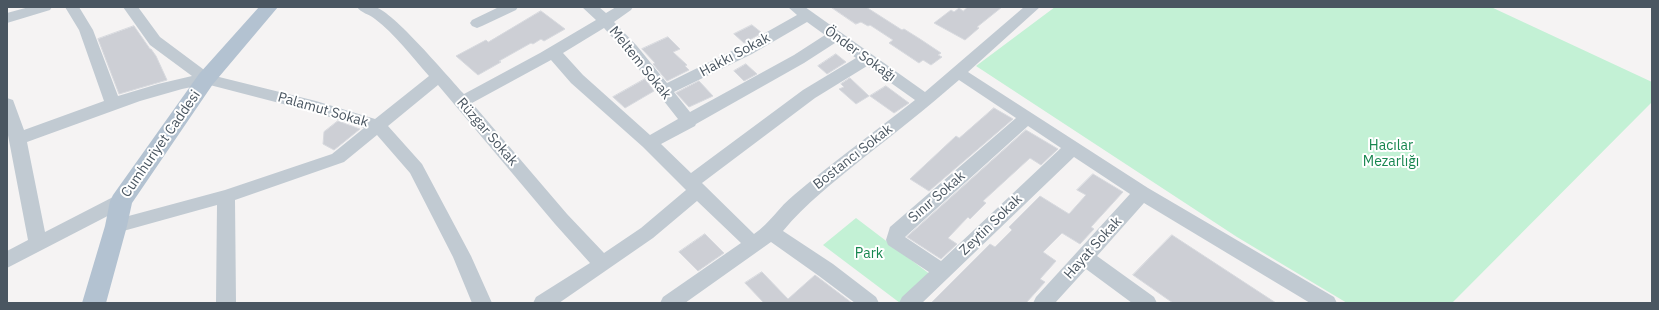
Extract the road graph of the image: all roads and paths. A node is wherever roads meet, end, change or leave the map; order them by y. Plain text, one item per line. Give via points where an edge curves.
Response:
1 (45, 7) edge
2 (72, 7) edge
3 (130, 7) edge
4 (269, 7) edge
5 (364, 7) edge
6 (511, 7) edge
7 (589, 7) edge
8 (626, 7) edge
9 (1033, 7) edge
10 (801, 12) edge
11 (7, 18) edge
12 (606, 21) junction
13 (476, 23) dead end
14 (836, 36) junction
15 (553, 52) junction
16 (866, 59) junction
17 (959, 72) junction
18 (438, 77) junction
19 (206, 79) junction
20 (663, 91) junction
21 (926, 100) junction
22 (462, 102) junction
23 (7, 104) edge
24 (113, 104) junction
25 (1028, 117) junction
26 (689, 122) junction
27 (378, 126) junction
28 (14, 136) edge
29 (649, 143) junction
30 (1073, 147) junction
31 (694, 187) junction
32 (1142, 193) junction
33 (226, 196) junction
34 (121, 201) junction
35 (116, 226) junction
36 (771, 232) junction
37 (38, 244) junction
38 (754, 244) junction
39 (1084, 257) junction
40 (7, 260) edge
41 (603, 264) junction
42 (943, 272) junction
43 (94, 303) edge
44 (226, 303) edge
45 (482, 303) edge
46 (543, 303) edge
47 (670, 303) edge
48 (869, 303) edge
49 (909, 303) edge
50 (1043, 303) edge
51 (1147, 303) edge
52 (1327, 303) edge

1 - 11 street
2 - 24 street via 86,30
3 - 19 street via 155,41
4 - 19 main road, Cumhuriyet Caddesi
5 - 18 street, Rüzgar Sokak via 380,15
6 - 13 street
7 - 12 street, Meltem Sokak
8 - 12 street
9 - 17 street, Bostancı Sokak
10 - 14 street, Önder Sokağı
10 - 20 street, Hakkı Sokak via 747,50
12 - 15 street
12 - 20 street, Meltem Sokak
14 - 16 street, Önder Sokağı
14 - 26 street
15 - 22 street
15 - 29 street via 577,79
16 - 21 street, Önder Sokağı
16 - 31 street via 809,94
17 - 21 street, Bostancı Sokak
17 - 25 street
18 - 22 street, Rüzgar Sokak
18 - 27 street
19 - 24 street via 182,83
19 - 27 street, Palamut Sokak
19 - 34 main road, Cumhuriyet Caddesi
20 - 26 street, Meltem Sokak
21 - 36 street, Bostancı Sokak via 792,207
22 - 41 street, Rüzgar Sokak via 561,219
23 - 28 street
24 - 28 street
25 - 30 street
25 - 42 street, Sınır Sokak via 896,232 895,240
26 - 29 street
27 - 33 street via 338,158
27 - 45 street, Palamut Sokak via 416,169 462,256
28 - 37 street
29 - 31 street
30 - 32 street
30 - 42 street, Zeytin Sokak
31 - 38 street
31 - 41 street via 647,233
32 - 39 street, Hayat Sokak
32 - 52 street
33 - 35 street
33 - 44 street
34 - 35 main road, Cumhuriyet Caddesi
34 - 37 street
35 - 43 main road, Cumhuriyet Caddesi
36 - 38 street, Bostancı Sokak
36 - 48 street
37 - 40 street
38 - 47 street, Bostancı Sokak
39 - 50 street, Hayat Sokak
39 - 51 street
41 - 46 street
42 - 49 street, Zeytin Sokak

